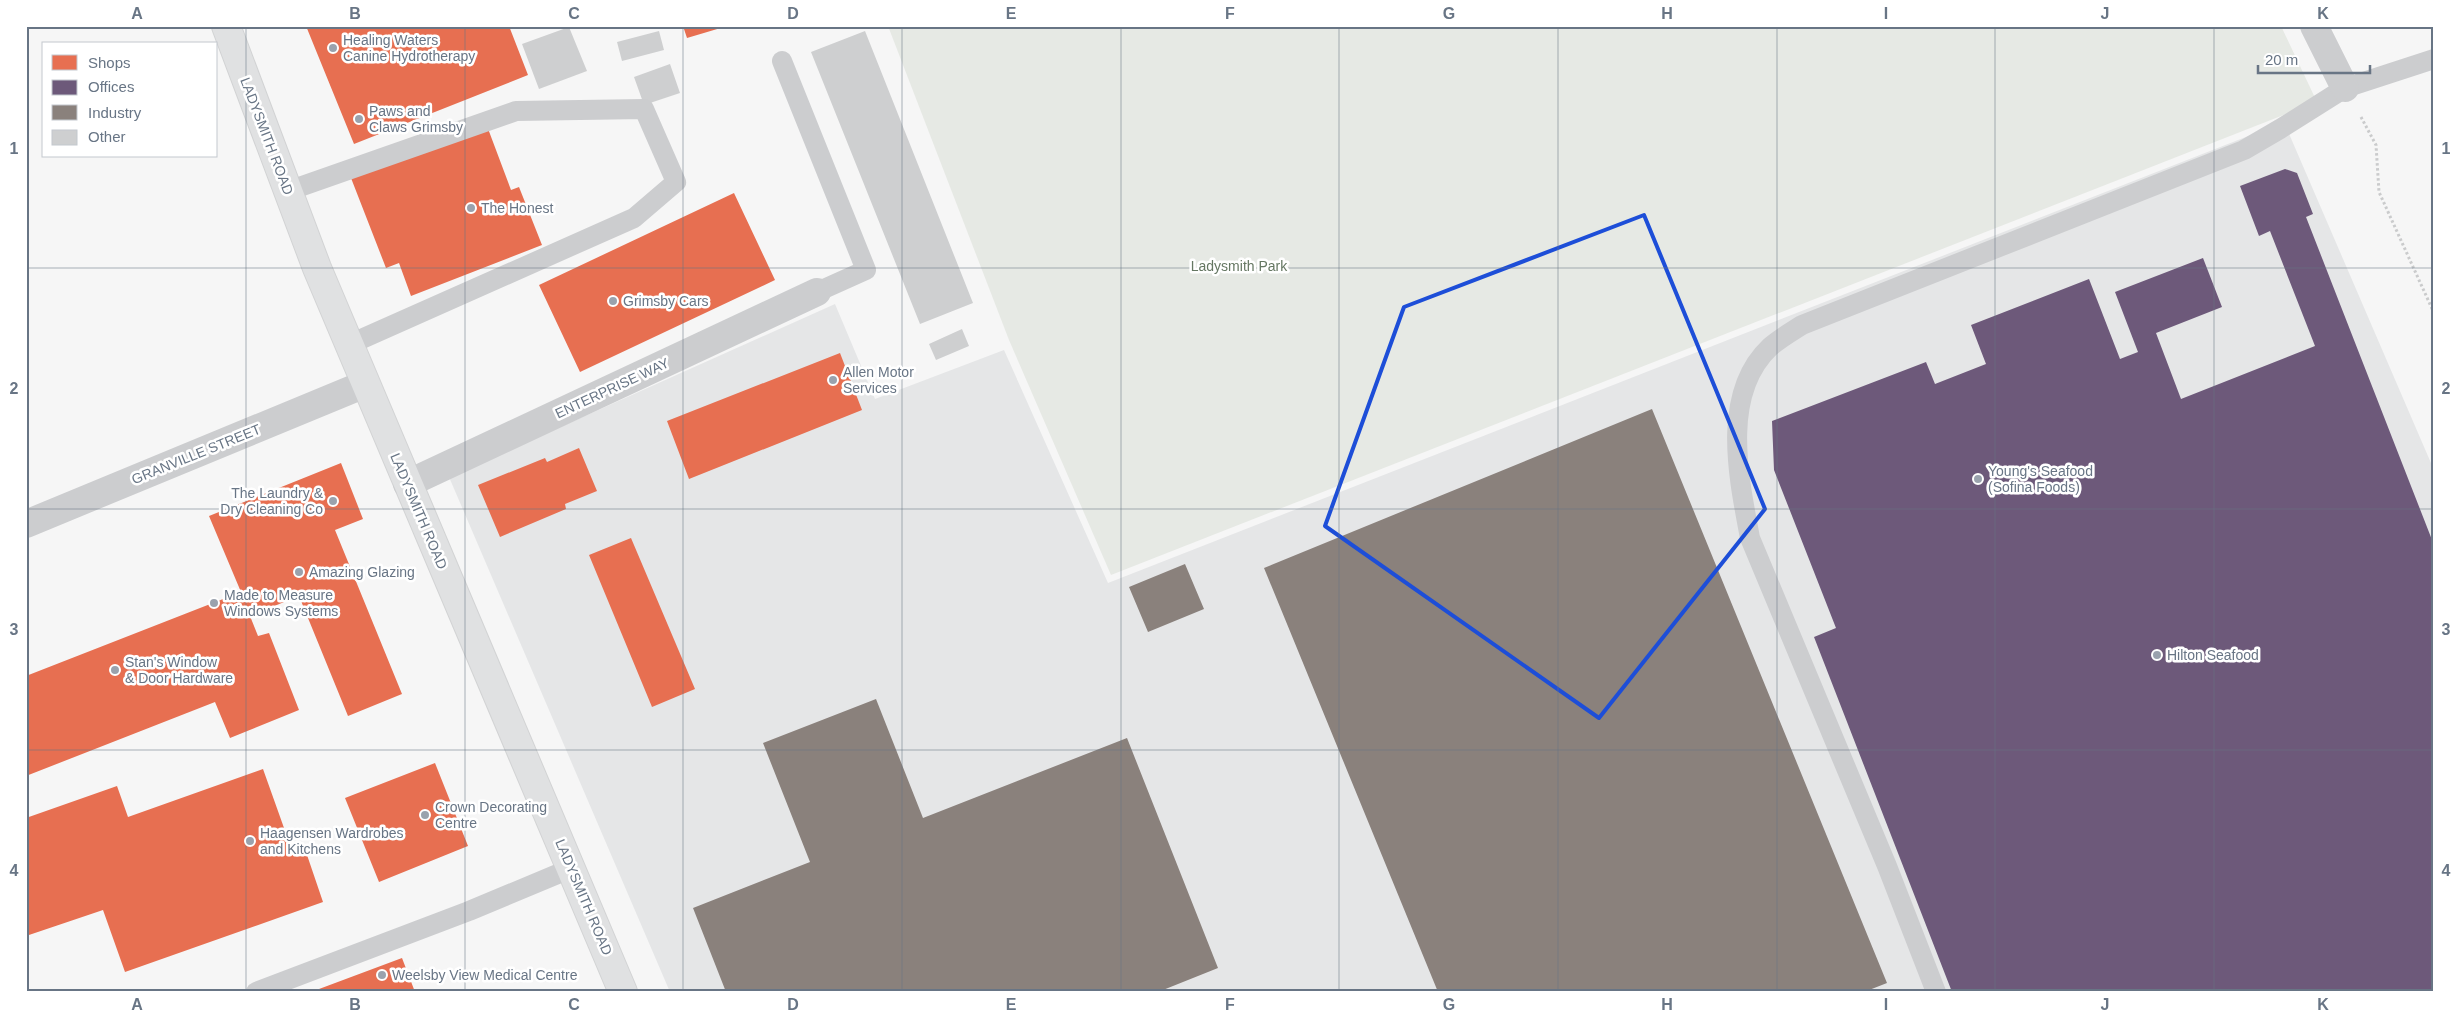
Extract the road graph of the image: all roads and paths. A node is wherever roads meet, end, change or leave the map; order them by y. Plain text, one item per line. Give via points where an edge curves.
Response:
1 (226, 26) edge
2 (2314, 26) edge
3 (2434, 59) edge
4 (782, 62) dead end
5 (2345, 88) junction
6 (288, 191) junction
7 (818, 292) joint
8 (2434, 313) edge
9 (348, 345) junction
10 (365, 384) junction
11 (407, 484) junction
12 (26, 524) edge
13 (572, 868) junction
14 (256, 992) edge
15 (623, 992) edge
16 (1936, 992) edge

1 - 6 street, LADYSMITH ROAD
2 - 5 street
3 - 5 lane
4 - 7 lane via 866,270
5 - 8 path via 2376,145 2379,192
5 - 16 lane via 2244,150 1802,325 1769,348 1751,374 1739,402 1737,445 1740,488 1750,538
6 - 9 street, LADYSMITH ROAD
6 - 9 lane via 516,110 644,109 676,182 634,218
7 - 11 street, ENTERPRISE WAY
9 - 10 street, LADYSMITH ROAD
10 - 11 street, LADYSMITH ROAD
10 - 12 street, GRANVILLE STREET
11 - 13 street, LADYSMITH ROAD
13 - 14 lane
13 - 15 street, LADYSMITH ROAD

